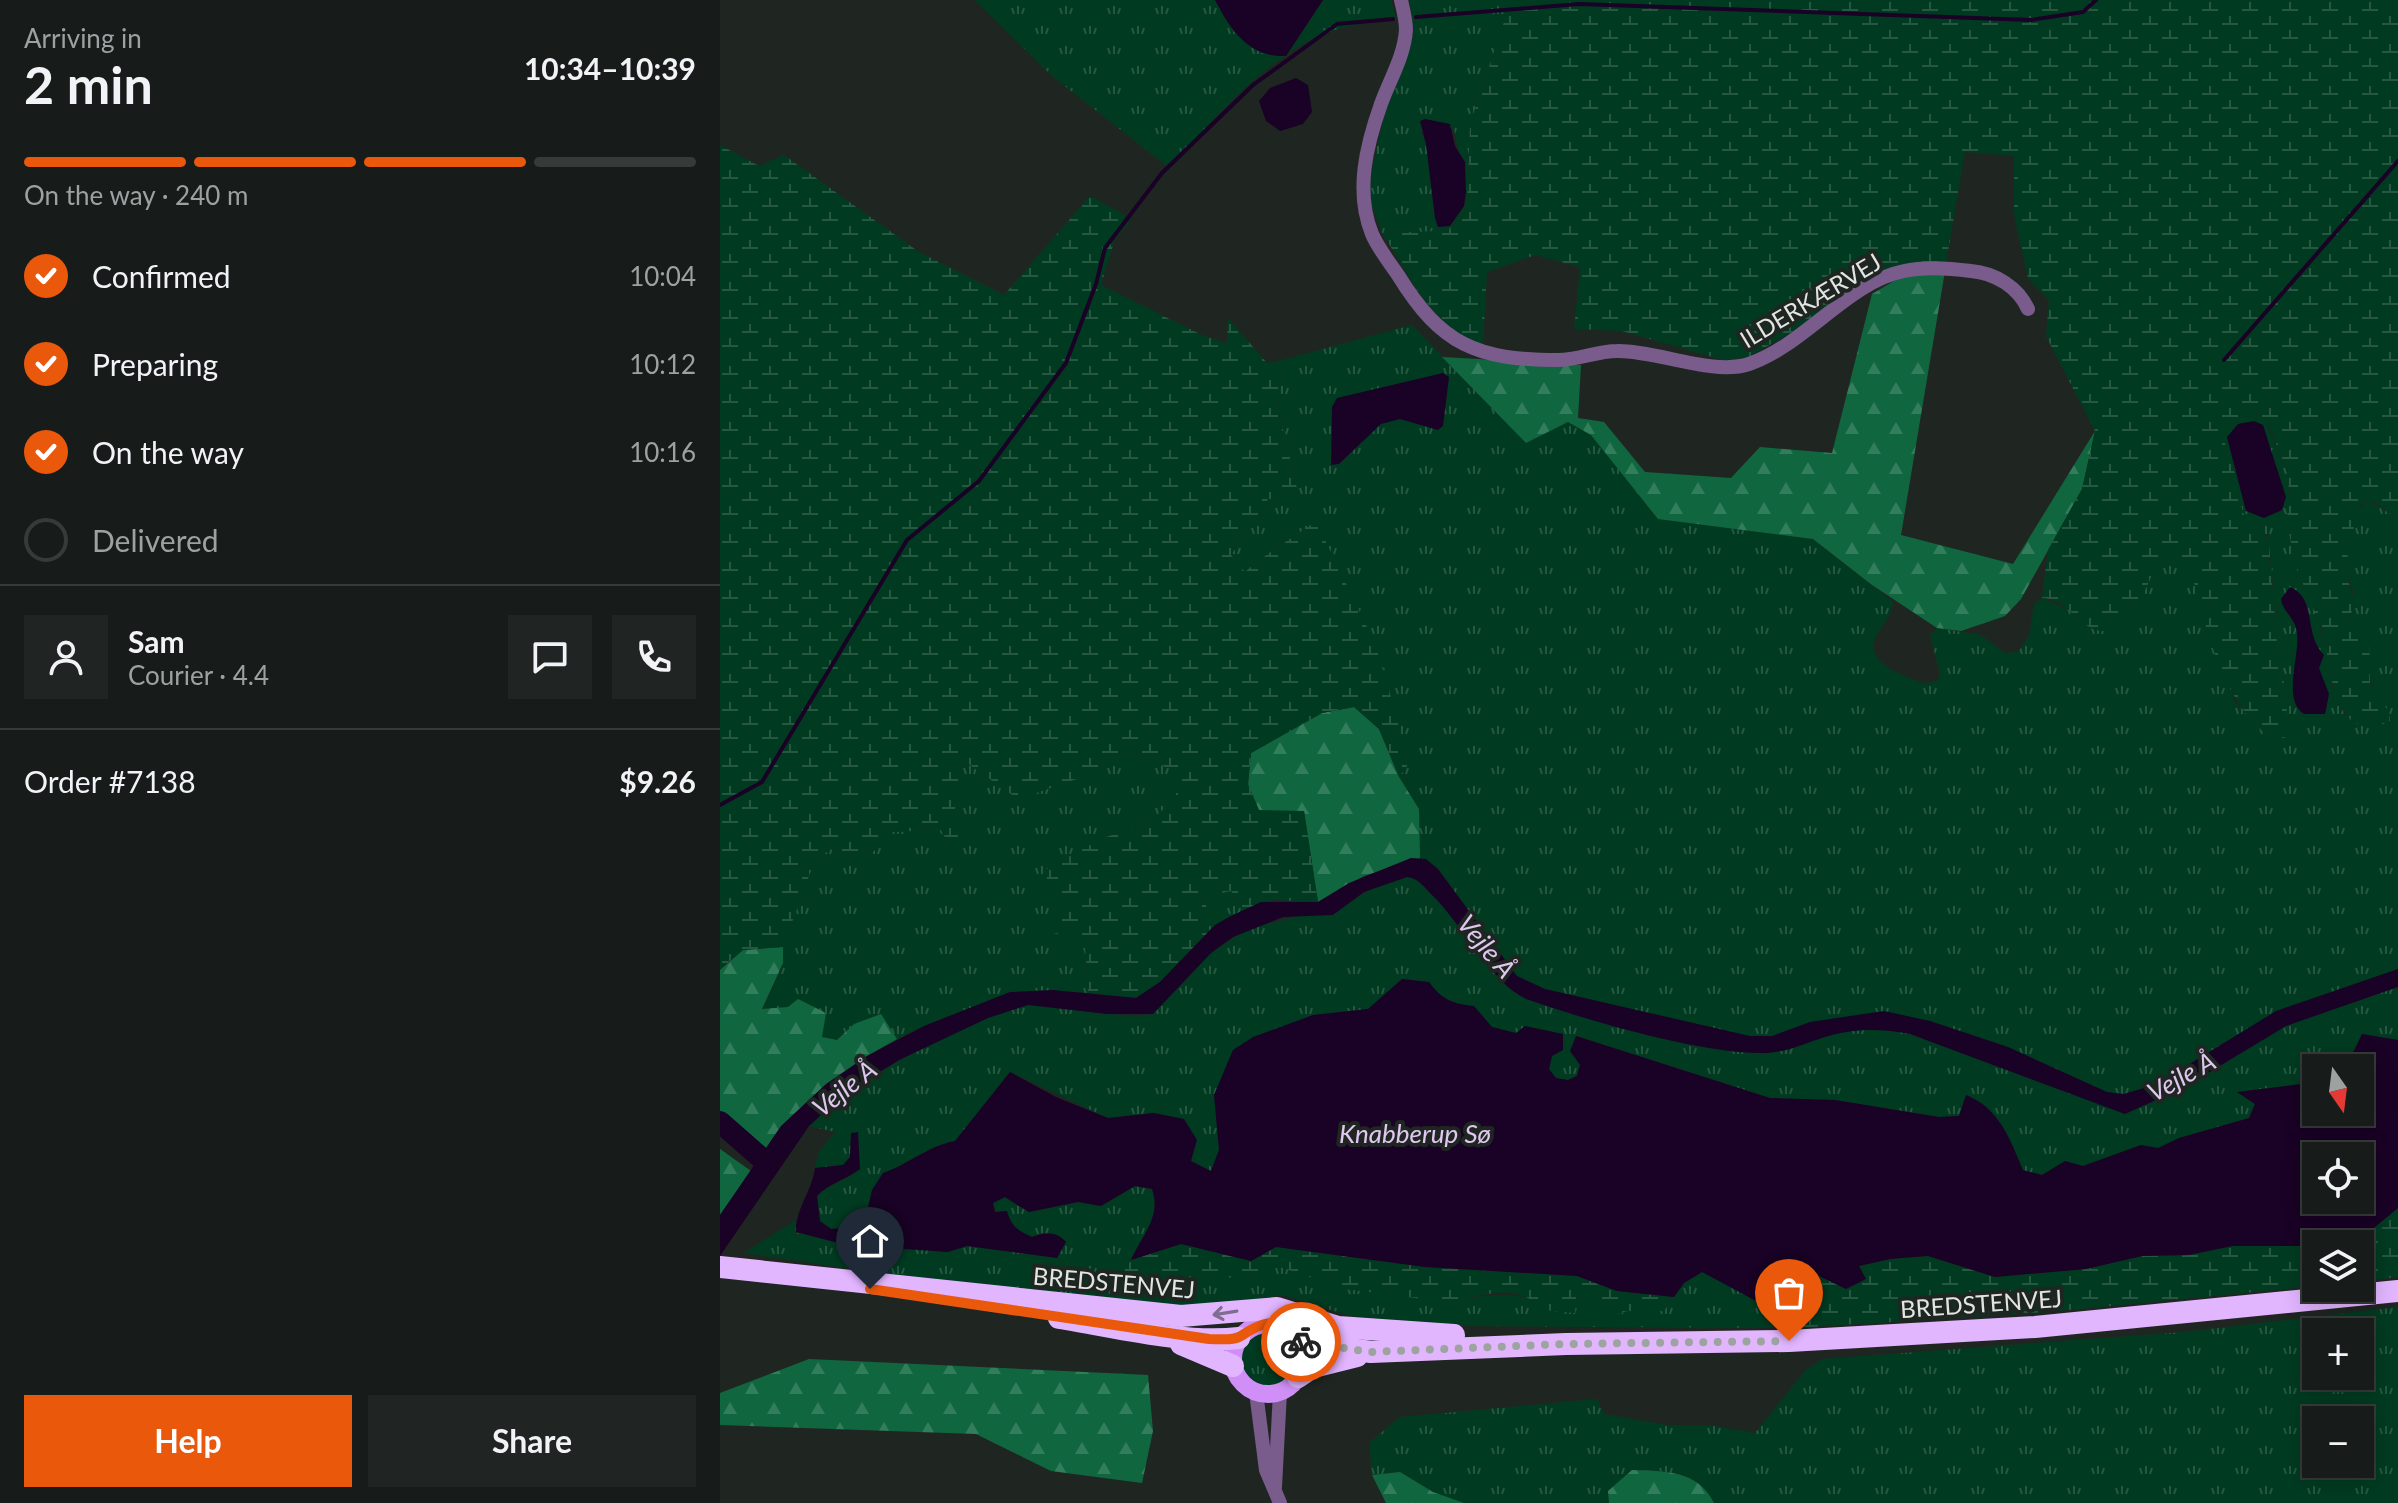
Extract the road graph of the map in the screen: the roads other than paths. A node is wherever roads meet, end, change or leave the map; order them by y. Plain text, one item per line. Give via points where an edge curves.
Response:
1 (1401, 0) edge
2 (2028, 309) dead end
3 (720, 1267) edge
4 (749, 1270) junction
5 (2398, 1291) edge
6 (1150, 1333) junction
7 (1239, 1338) junction
8 (1300, 1342) junction
9 (1566, 1344) junction
10 (1371, 1352) junction
11 (1233, 1366) junction
12 (1298, 1377) junction
13 (1256, 1392) junction
14 (1280, 1392) junction
15 (1278, 1497) edge

1 - 2 street, ILDERKÆRVEJ via 1406,28 1400,60 1380,105 1361,192 1373,235 1408,292 1439,329 1462,345 1498,358 1561,360 1618,350 1747,365 1782,348 1878,280 1904,271 1943,268 1978,271 2002,280 2021,294
3 - 4 highway, BREDSTENVEJ
4 - 6 highway, BREDSTENVEJ
9 -> 4 highway, BREDSTENVEJ via 1354,1329 1277,1308 1181,1316
5 - 9 highway, BREDSTENVEJ via 2035,1327 1789,1341
6 - 7 highway, BREDSTENVEJ
6 - 11 highway, BREDSTENVEJ
7 - 8 main road via 1251,1327 1267,1323 1289,1330
7 - 11 main road
8 - 10 highway, BREDSTENVEJ
8 - 12 main road via 1304,1360
9 - 10 highway, BREDSTENVEJ
10 - 12 highway, BREDSTENVEJ via 1313,1367
11 - 13 main road via 1244,1385
12 - 14 main road
13 - 14 main road
13 - 15 street via 1266,1470
14 - 15 street

